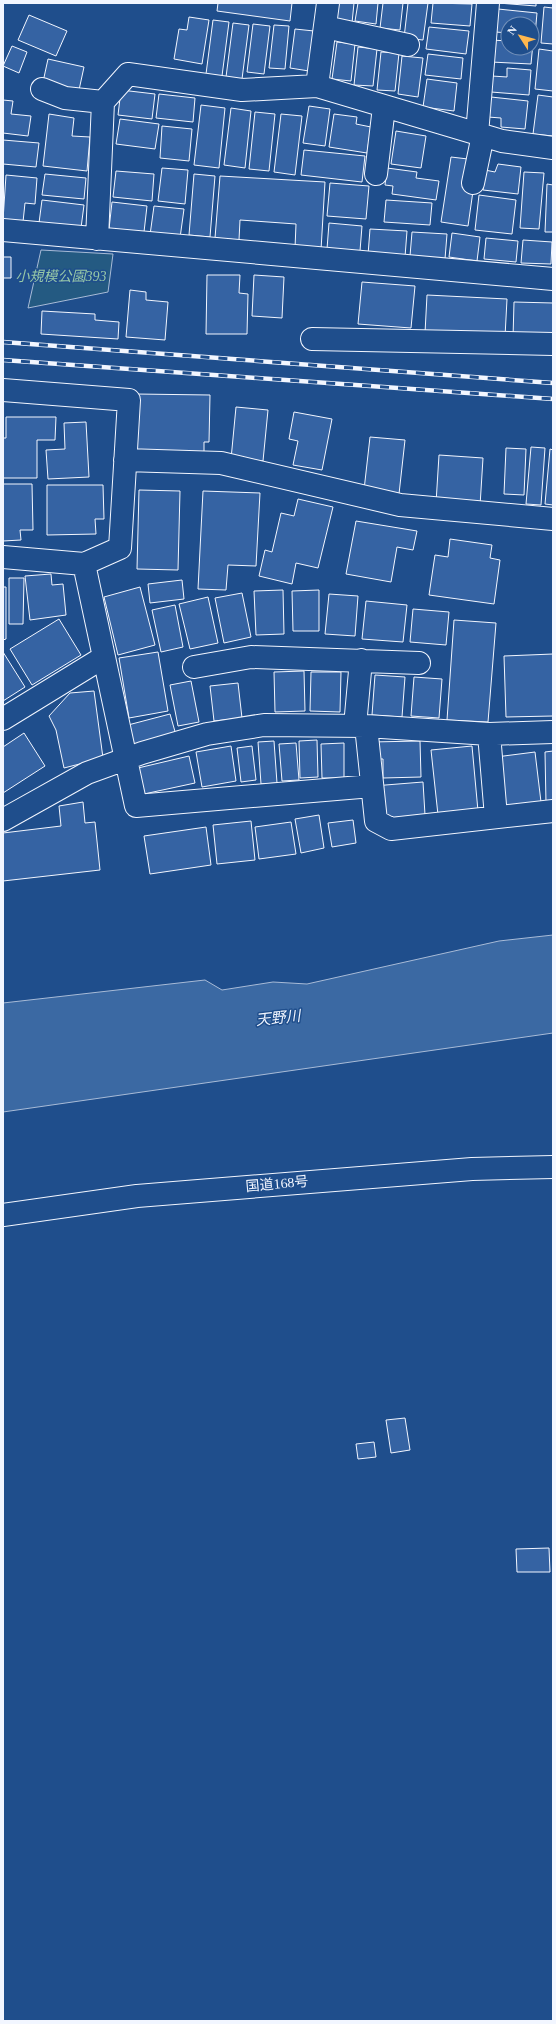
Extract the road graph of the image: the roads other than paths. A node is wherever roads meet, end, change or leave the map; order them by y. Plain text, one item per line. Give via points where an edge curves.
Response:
1 (328, 3) edge
2 (488, 3) edge
3 (325, 27) junction
4 (408, 45) dead end
5 (317, 86) junction
6 (42, 89) dead end
7 (103, 102) junction
8 (384, 107) junction
9 (480, 135) junction
10 (553, 148) edge
11 (376, 174) dead end
12 (473, 183) dead end
13 (3, 230) edge
14 (97, 239) junction
15 (553, 279) edge
16 (312, 339) dead end
17 (553, 344) edge
18 (3, 390) edge
19 (125, 460) junction
20 (553, 519) edge
21 (3, 556) edge
22 (84, 564) junction
23 (104, 657) junction
24 (361, 660) junction
25 (419, 663) dead end
26 (194, 667) dead end
27 (3, 719) edge
28 (361, 726) junction
29 (553, 732) edge
30 (489, 734) junction
31 (126, 759) junction
32 (372, 786) junction
33 (553, 811) edge
34 (528, 814) junction
35 (496, 818) junction
36 (3, 820) edge
37 (553, 826) edge
38 (553, 1167) edge
39 (3, 1215) edge

1 - 3 main road
2 - 9 main road
3 - 4 main road
3 - 5 main road
5 - 7 main road via 242,90 128,74
5 - 8 main road
6 - 7 main road via 65,98
7 - 14 main road
8 - 9 main road
8 - 11 main road
9 - 10 main road via 502,141
9 - 12 main road
13 - 14 main road
14 - 15 main road
16 - 17 main road
18 - 19 main road via 129,400
19 - 20 main road via 221,463 400,505
19 - 22 main road via 120,548
21 - 22 main road
22 - 23 main road
23 - 27 main road
23 - 31 main road
24 - 25 main road
24 - 26 main road via 251,657
24 - 28 main road
28 - 30 main road
28 - 31 main road via 264,725 207,734
28 - 32 main road
29 - 30 main road
30 - 35 main road
31 - 32 main road via 136,806
31 - 36 main road via 87,773
32 - 35 main road via 376,821 391,829
33 - 34 main road
34 - 35 main road
34 - 37 main road
38 - 39 main road, 国道168号 via 472,1169 137,1196

